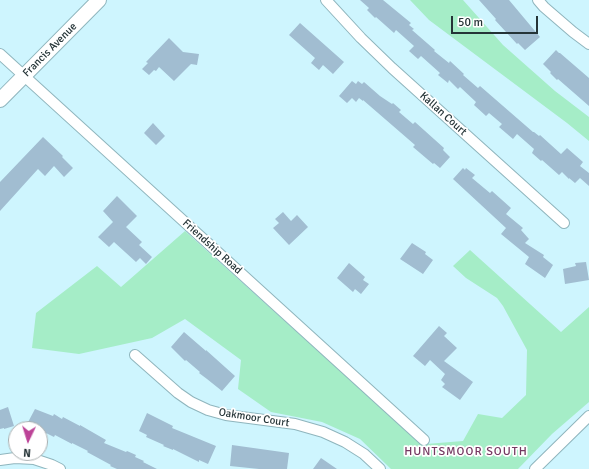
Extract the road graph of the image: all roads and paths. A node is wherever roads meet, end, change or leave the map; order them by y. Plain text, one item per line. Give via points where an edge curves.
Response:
1 (99, 0) edge
2 (326, 0) edge
3 (544, 2) edge
4 (589, 44) edge
5 (0, 54) edge
6 (24, 76) junction
7 (0, 100) edge
8 (564, 223) dead end
9 (135, 355) dead end
10 (589, 416) edge
11 (424, 440) dead end
12 (0, 460) edge
13 (60, 469) edge
14 (380, 469) edge
15 (535, 469) edge

1 - 6 street, Francis Avenue
2 - 8 street, Kallan Court via 392,68
3 - 4 street via 573,32
5 - 6 street, Friendship Road
6 - 7 street, Francis Avenue
6 - 11 street, Friendship Road
9 - 14 street, Oakmoor Court via 178,393 208,410 226,415 295,424 323,432 358,450
10 - 15 street
12 - 13 street via 34,459

